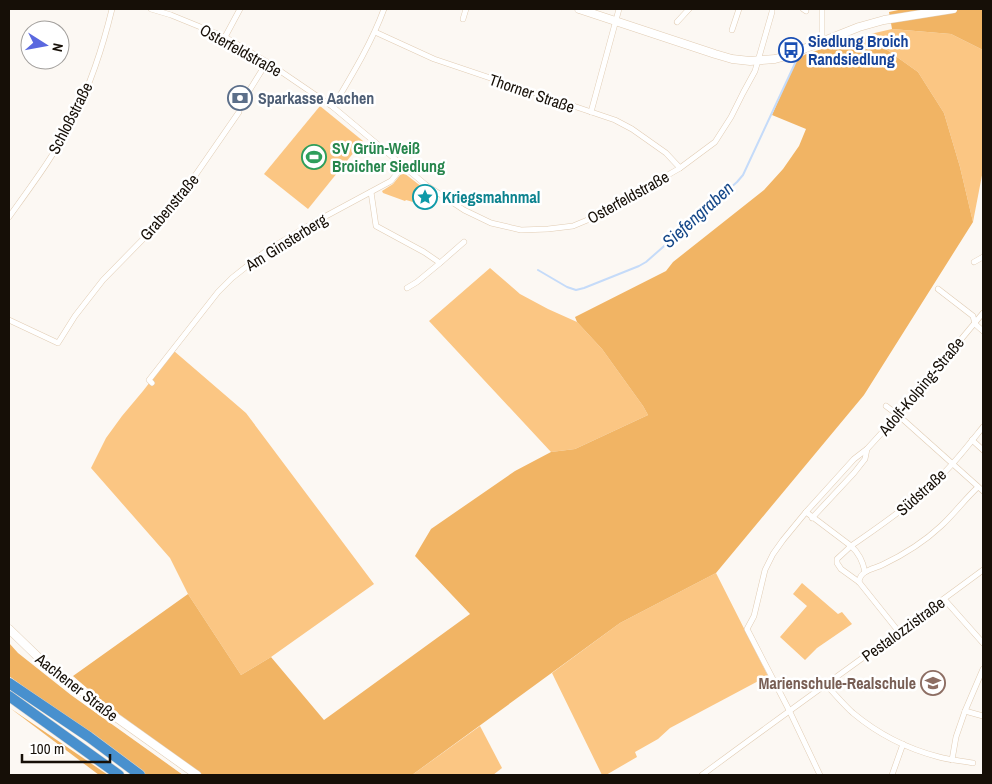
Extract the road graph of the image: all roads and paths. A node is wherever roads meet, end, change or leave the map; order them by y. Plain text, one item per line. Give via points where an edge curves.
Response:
1 (112, 9) edge
2 (151, 9) edge
3 (240, 9) edge
4 (384, 9) edge
5 (466, 9) edge
6 (579, 9) edge
7 (619, 9) edge
8 (689, 9) edge
9 (739, 9) edge
10 (772, 9) edge
11 (822, 9) edge
12 (952, 9) edge
13 (463, 19) dead end
14 (615, 21) junction
15 (678, 22) dead end
16 (732, 30) dead end
17 (375, 32) junction
18 (225, 37) junction
19 (822, 41) junction
20 (758, 61) junction
21 (267, 62) junction
22 (333, 107) junction
23 (591, 112) junction
24 (403, 166) junction
25 (680, 168) junction
26 (372, 192) junction
27 (9, 217) edge
28 (464, 242) dead end
29 (983, 257) edge
30 (974, 262) dead end
31 (440, 263) junction
32 (407, 288) dead end
33 (938, 289) dead end
34 (983, 313) edge
35 (9, 320) edge
36 (974, 324) junction
37 (983, 331) edge
38 (152, 383) dead end
39 (886, 406) dead end
40 (898, 415) junction
41 (983, 427) edge
42 (972, 440) junction
43 (867, 449) junction
44 (983, 450) edge
45 (953, 463) junction
46 (978, 487) junction
47 (983, 491) edge
48 (806, 512) junction
49 (812, 518) junction
50 (850, 546) junction
51 (983, 570) edge
52 (865, 572) junction
53 (859, 582) junction
54 (944, 599) junction
55 (9, 629) edge
56 (899, 632) junction
57 (983, 643) edge
58 (983, 669) edge
59 (981, 680) edge
60 (9, 683) edge
61 (826, 685) junction
62 (9, 696) edge
63 (789, 710) junction
64 (965, 711) junction
65 (983, 716) edge
66 (903, 744) junction
67 (952, 760) junction
68 (973, 763) dead end
69 (119, 775) edge
70 (140, 775) edge
71 (197, 775) edge
72 (702, 775) edge
73 (820, 775) edge
74 (892, 775) edge

1 - 27 street, Schloßstraße via 94,70 73,118
2 - 18 street, Osterfeldstraße
3 - 18 street
4 - 17 street
5 - 13 street
6 - 14 street
7 - 14 street
8 - 15 street
9 - 16 street
10 - 20 street, Osterfeldstraße
11 - 19 street
12 - 19 street via 884,20
14 - 20 street via 732,59
14 - 23 street
17 - 22 street
17 - 23 street, Thorner Straße via 434,59
18 - 21 street, Osterfeldstraße
19 - 20 street via 786,56
20 - 25 street, Osterfeldstraße via 731,118 715,142
21 - 22 street, Osterfeldstraße
21 - 35 street, Grabenstraße via 239,112 192,180 150,232 103,280 74,316 58,343
22 - 24 street, Osterfeldstraße
23 - 25 street, Thorner Straße via 632,130 666,153
24 - 25 street, Osterfeldstraße via 464,210 491,223 521,230 573,226 597,216
24 - 26 street, Am Ginsterberg via 391,181
26 - 31 street via 376,226
26 - 38 street, Am Ginsterberg via 266,250 232,278 149,380
28 - 31 street
29 - 30 street
31 - 32 street
33 - 36 street, Adolf-Kolping-Straße via 972,316
34 - 36 street, Adolf-Kolping-Straße
36 - 37 street, Adolf-Kolping-Straße
36 - 40 street, Adolf-Kolping-Straße
39 - 40 street
40 - 43 street, Adolf-Kolping-Straße
40 - 45 street
41 - 42 street, Südstraße
42 - 44 street
42 - 45 street, Südstraße
43 - 48 street, Adolf-Kolping-Straße
43 - 49 street, Adolf-Kolping-Straße via 865,459 854,473
45 - 46 street
45 - 50 street, Südstraße via 893,518
46 - 47 street
46 - 52 street via 913,548
48 - 49 street
48 - 63 street, Adolf-Kolping-Straße via 767,564 754,616 747,629
49 - 50 street
50 - 52 street via 859,556
50 - 53 street via 837,559 837,564
51 - 54 street, Pestalozzistraße
52 - 53 street
53 - 56 street
54 - 56 street, Pestalozzistraße
54 - 57 street
55 - 71 street, Aachener Straße via 55,672
56 - 61 street, Pestalozzistraße
58 - 59 street
59 - 64 street
60 - 70 highway
61 - 63 street, Pestalozzistraße
61 - 66 street via 852,712
62 - 69 highway
63 - 72 street, Pestalozzistraße
63 - 73 street
64 - 65 street
64 - 67 street
66 - 67 street
66 - 74 street
67 - 68 street

